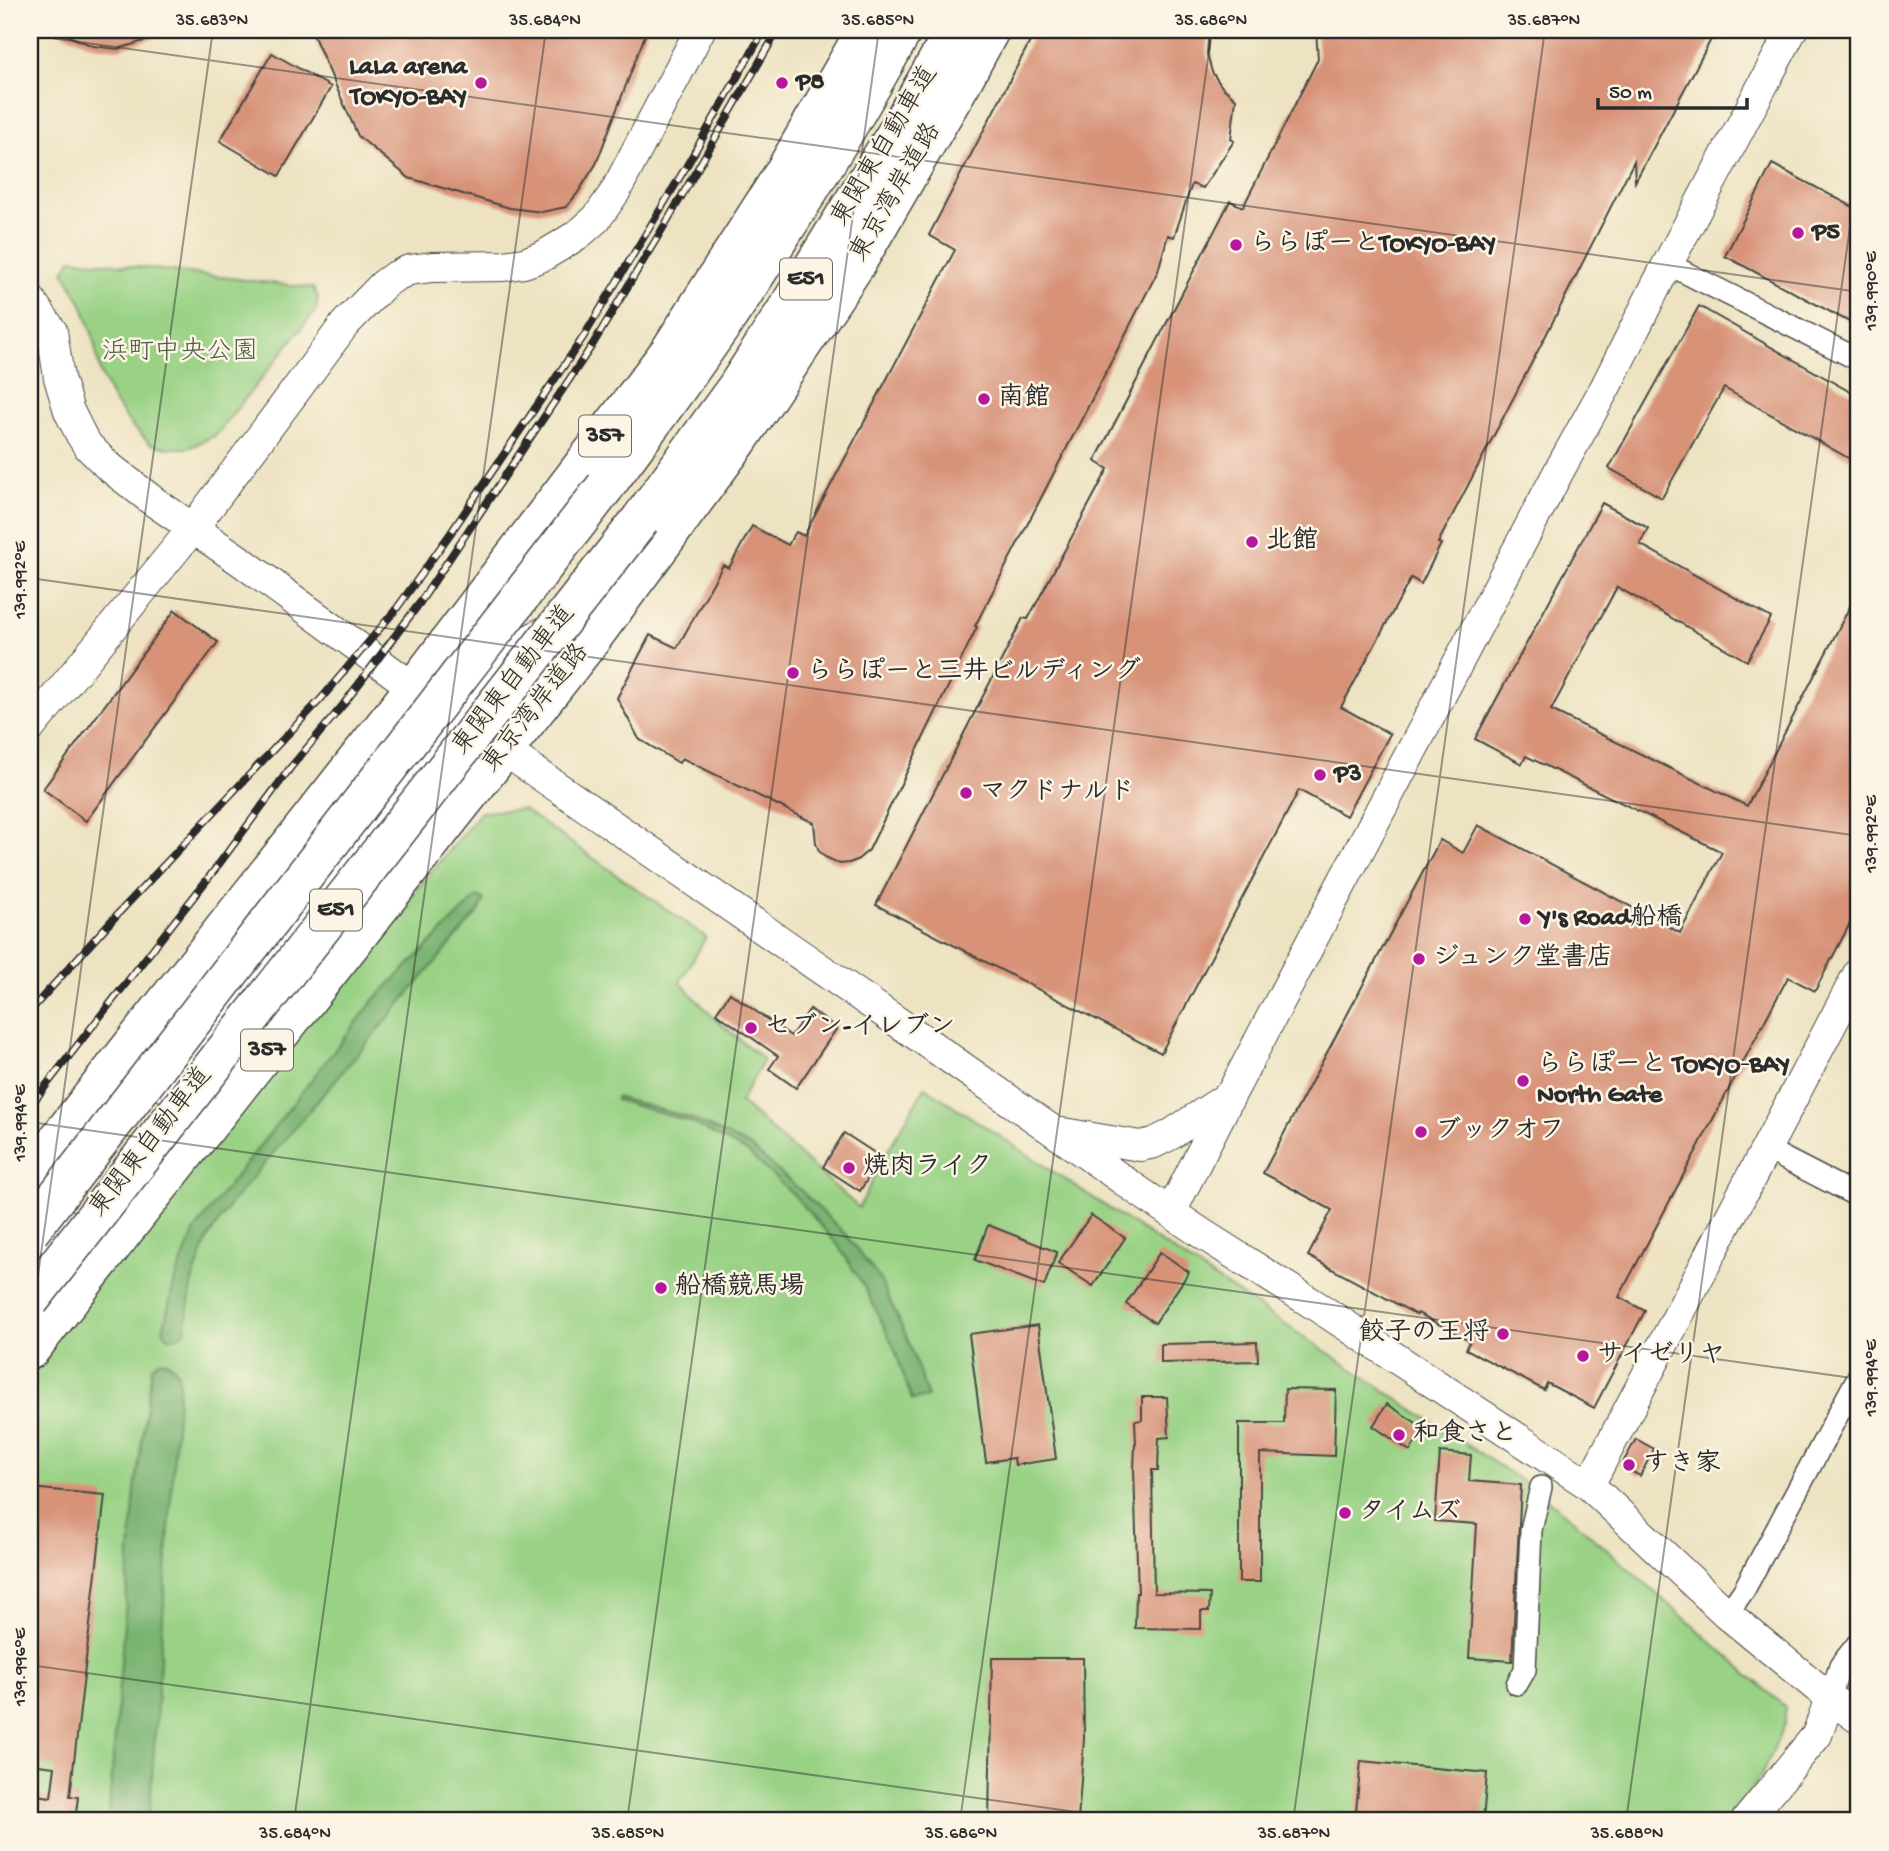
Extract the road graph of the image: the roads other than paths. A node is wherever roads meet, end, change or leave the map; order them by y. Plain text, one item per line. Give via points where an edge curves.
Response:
1 (700, 30) edge
2 (866, 30) edge
3 (903, 30) edge
4 (955, 30) edge
5 (990, 30) edge
6 (1792, 30) edge
7 (1668, 264) junction
8 (30, 299) edge
9 (1859, 360) edge
10 (684, 515) junction
11 (193, 528) junction
12 (414, 688) junction
13 (458, 718) junction
14 (30, 728) edge
15 (504, 751) junction
16 (1859, 972) edge
17 (1230, 1096) junction
18 (1053, 1132) junction
19 (1766, 1149) junction
20 (30, 1175) edge
21 (1859, 1197) edge
22 (1171, 1212) junction
23 (30, 1231) edge
24 (30, 1257) edge
25 (30, 1300) edge
26 (30, 1350) edge
27 (1859, 1375) edge
28 (1589, 1485) junction
29 (1541, 1487) dead end
30 (1727, 1614) junction
31 (1859, 1642) edge
32 (1517, 1684) dead end
33 (1830, 1698) junction
34 (1859, 1719) edge
35 (1746, 1821) edge

1 - 11 street via 597,218 563,244 524,263 409,270 383,285 345,324
2 - 12 highway, 357 via 783,174 669,352
3 - 23 highway, 東関東自動車道 / E51, bridge via 790,220 680,385
4 - 25 highway, 東関東自動車道 / E51, bridge via 787,309 641,519
5 - 10 highway, 東京湾岸道路 / 357 via 856,264
6 - 7 street
7 - 9 street
7 - 17 street
8 - 11 street via 52,331 59,378 80,435 108,466
10 - 13 street via 620,559 568,620 509,653
10 - 15 highway, 東京湾岸道路 / 357
11 - 12 street
11 - 14 street
12 - 13 street
12 - 20 highway, 357
13 - 15 street
13 - 24 street
15 - 18 street
15 - 26 highway, 東京湾岸道路 / 357
16 - 19 street
17 - 18 street via 1170,1135 1140,1146
17 - 22 street
18 - 22 street
19 - 21 street
19 - 28 street
22 - 28 street
27 - 30 street
28 - 30 street
29 - 32 street via 1531,1530 1525,1670
30 - 33 street
31 - 33 street via 1840,1666
33 - 34 street
33 - 35 street via 1817,1735

